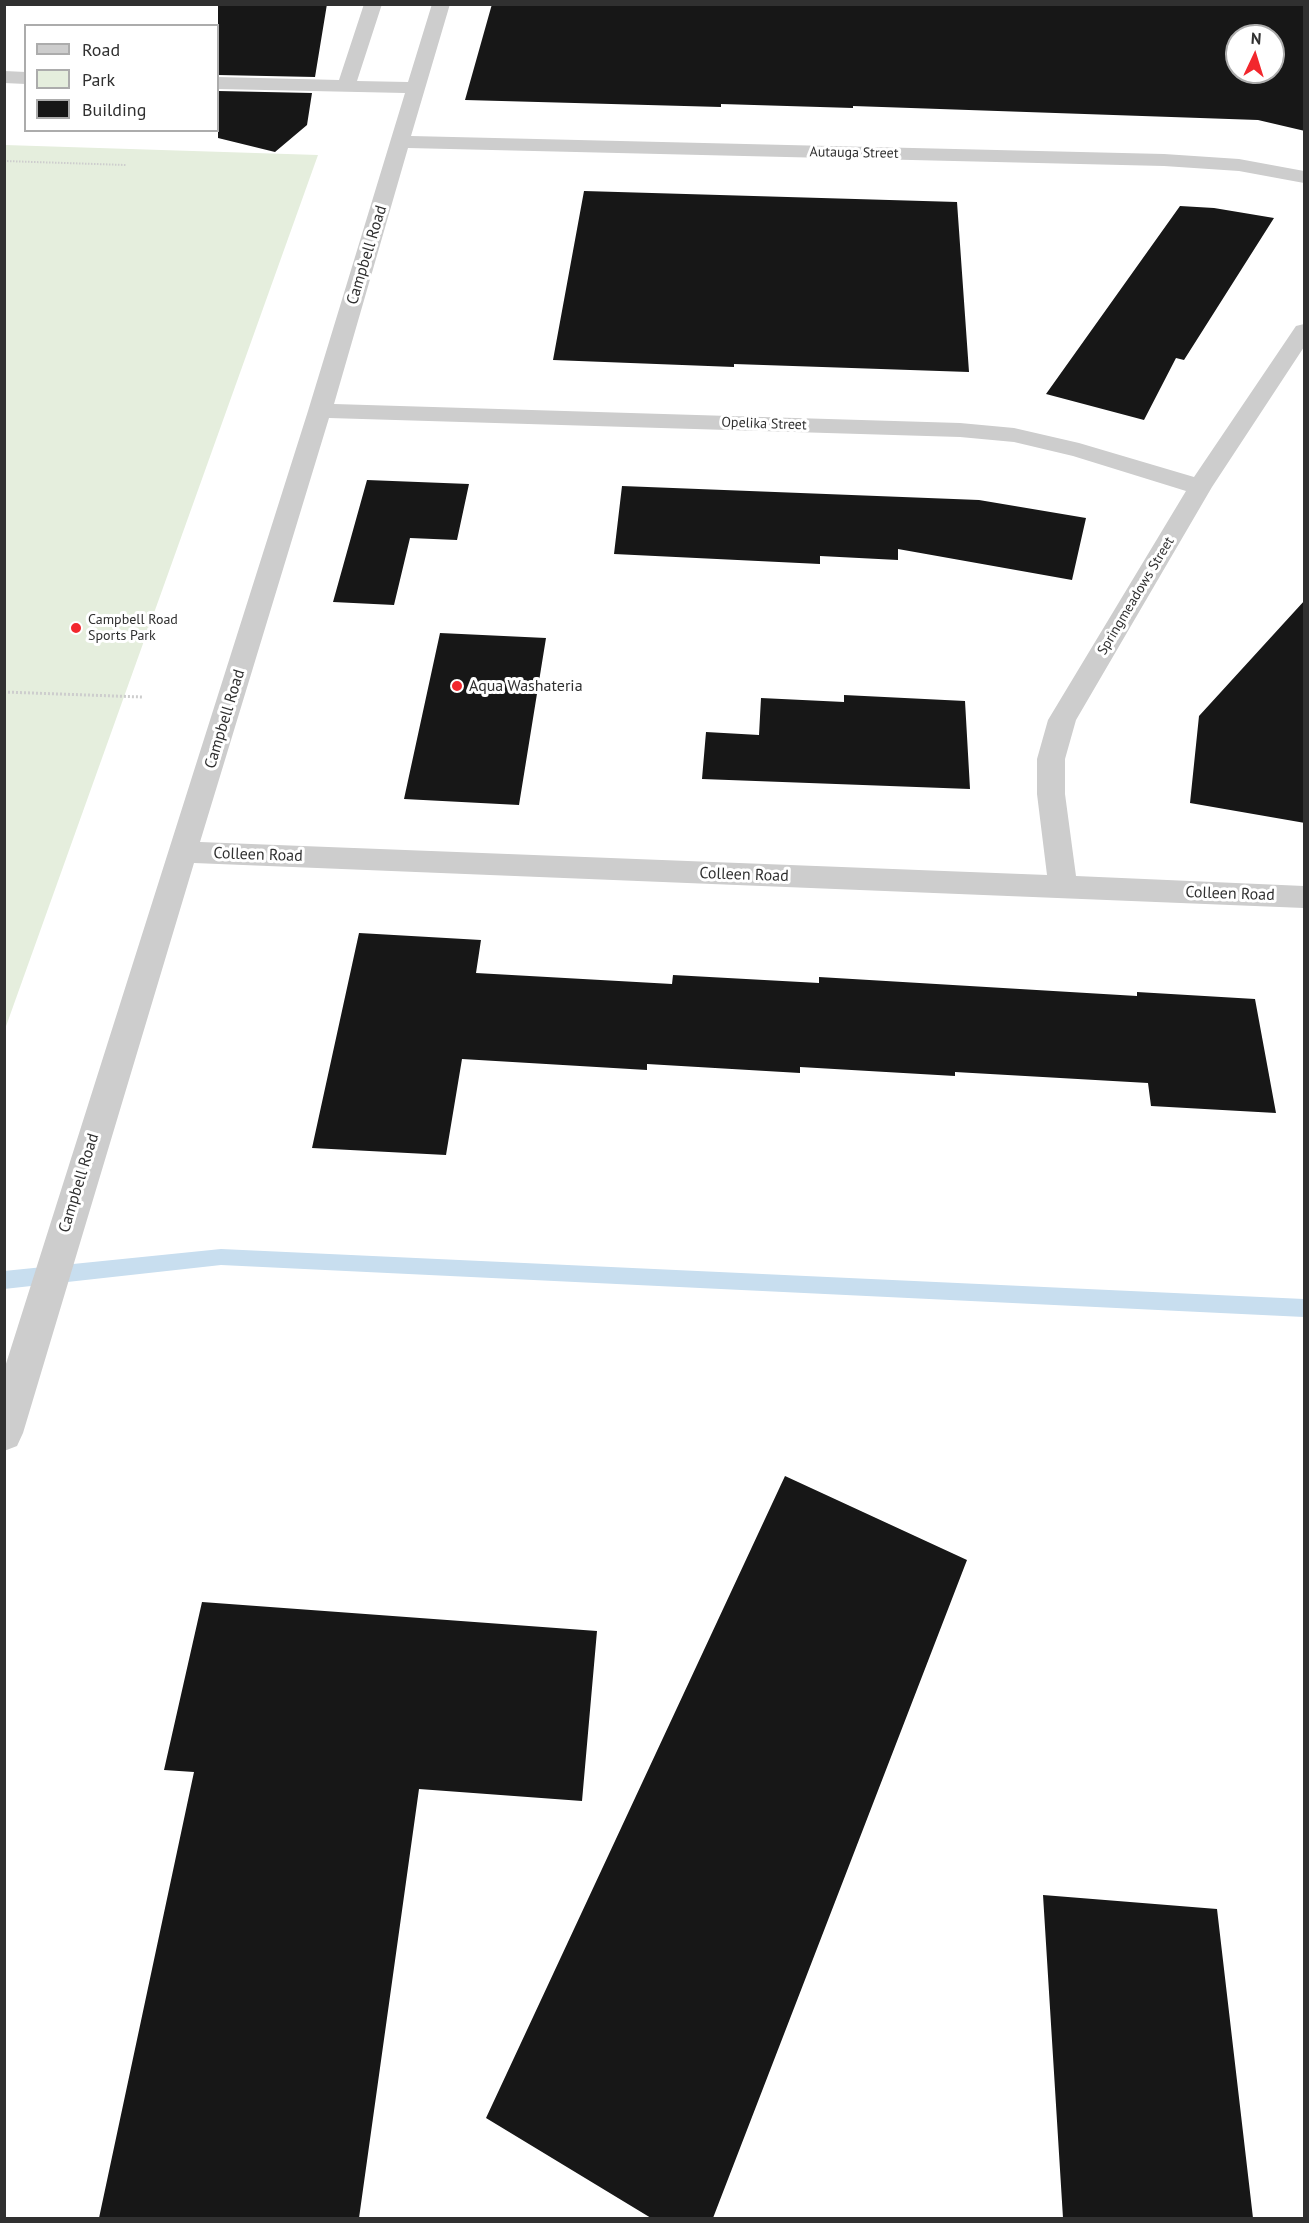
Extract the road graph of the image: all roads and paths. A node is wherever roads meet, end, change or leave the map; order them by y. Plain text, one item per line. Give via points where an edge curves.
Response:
1 (373, 4) edge
2 (441, 4) edge
3 (4, 77) edge
4 (24, 78) edge
5 (219, 83) edge
6 (346, 87) junction
7 (415, 87) junction
8 (402, 141) junction
9 (4, 161) edge
10 (126, 165) dead end
11 (1305, 177) edge
12 (1305, 331) edge
13 (320, 411) junction
14 (1200, 487) junction
15 (4, 692) edge
16 (142, 697) dead end
17 (184, 852) junction
18 (1063, 888) junction
19 (1305, 897) edge
20 (4, 1433) edge

1 - 6 street
2 - 7 street, Campbell Road
3 - 4 street
5 - 6 street
6 - 7 street
7 - 8 street, Campbell Road
8 - 11 street, Autauga Street via 1164,160 1239,165
8 - 13 street, Campbell Road
9 - 10 path
12 - 14 street, Springmeadows Street
13 - 14 street, Opelika Street via 960,430 1014,435 1079,450
13 - 17 street, Campbell Road
14 - 18 street, Springmeadows Street via 1062,720 1051,759 1051,794
15 - 16 path
17 - 18 street, Colleen Road
17 - 20 street, Campbell Road
18 - 19 street, Colleen Road

